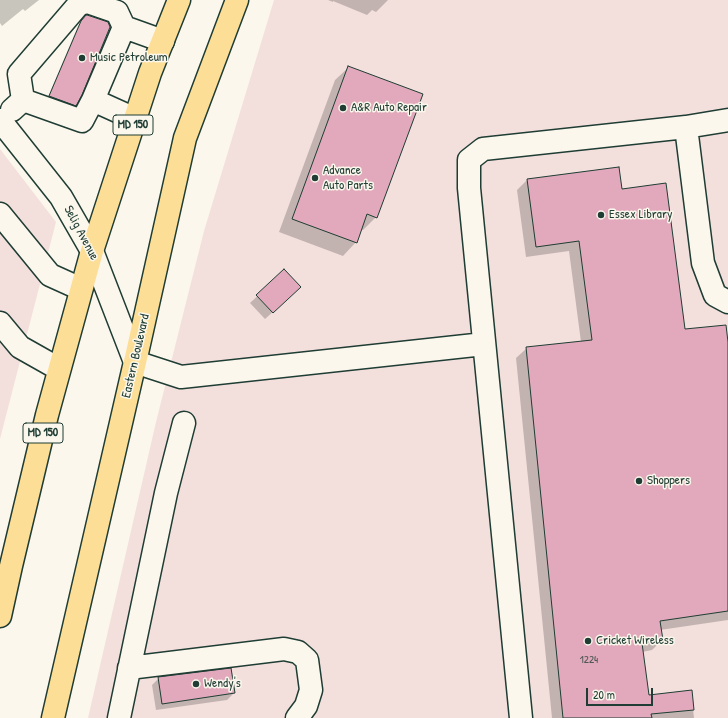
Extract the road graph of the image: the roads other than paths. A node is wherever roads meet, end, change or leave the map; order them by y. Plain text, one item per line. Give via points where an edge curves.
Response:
1 (179, 0) edge
2 (237, 0) edge
3 (124, 27) junction
4 (163, 41) junction
5 (23, 100) junction
6 (93, 100) junction
7 (0, 119) edge
8 (135, 119) junction
9 (728, 120) edge
10 (686, 127) junction
11 (0, 214) edge
12 (92, 251) junction
13 (81, 288) junction
14 (728, 302) edge
15 (0, 323) edge
16 (484, 344) junction
17 (135, 362) junction
18 (59, 369) junction
19 (184, 423) dead end
20 (1, 605) edge
21 (129, 668) junction
22 (52, 718) edge
23 (118, 718) edge
24 (297, 718) edge
25 (520, 718) edge

1 - 4 main road, MD 150
2 - 17 main road, Eastern Boulevard via 185,138
3 - 4 street
3 - 5 street via 117,12 88,2 79,4 19,74
3 - 6 street
4 - 8 main road, MD 150
5 - 6 street via 82,121
5 - 7 street
6 - 8 street
7 - 12 street, Selig Avenue via 61,197
8 - 12 main road, MD 150
9 - 10 street
10 - 14 street via 703,263 715,295
10 - 16 street via 483,149 469,160 469,188
11 - 13 street via 50,275
12 - 13 main road, MD 150
12 - 17 street, Selig Avenue
13 - 18 main road, MD 150
15 - 18 street via 20,347
16 - 17 street via 180,377
16 - 25 street
17 - 22 main road, Eastern Boulevard
18 - 20 main road, MD 150
19 - 21 street via 166,493
21 - 23 street
21 - 24 street via 284,649 298,652 308,660 311,690 306,706

